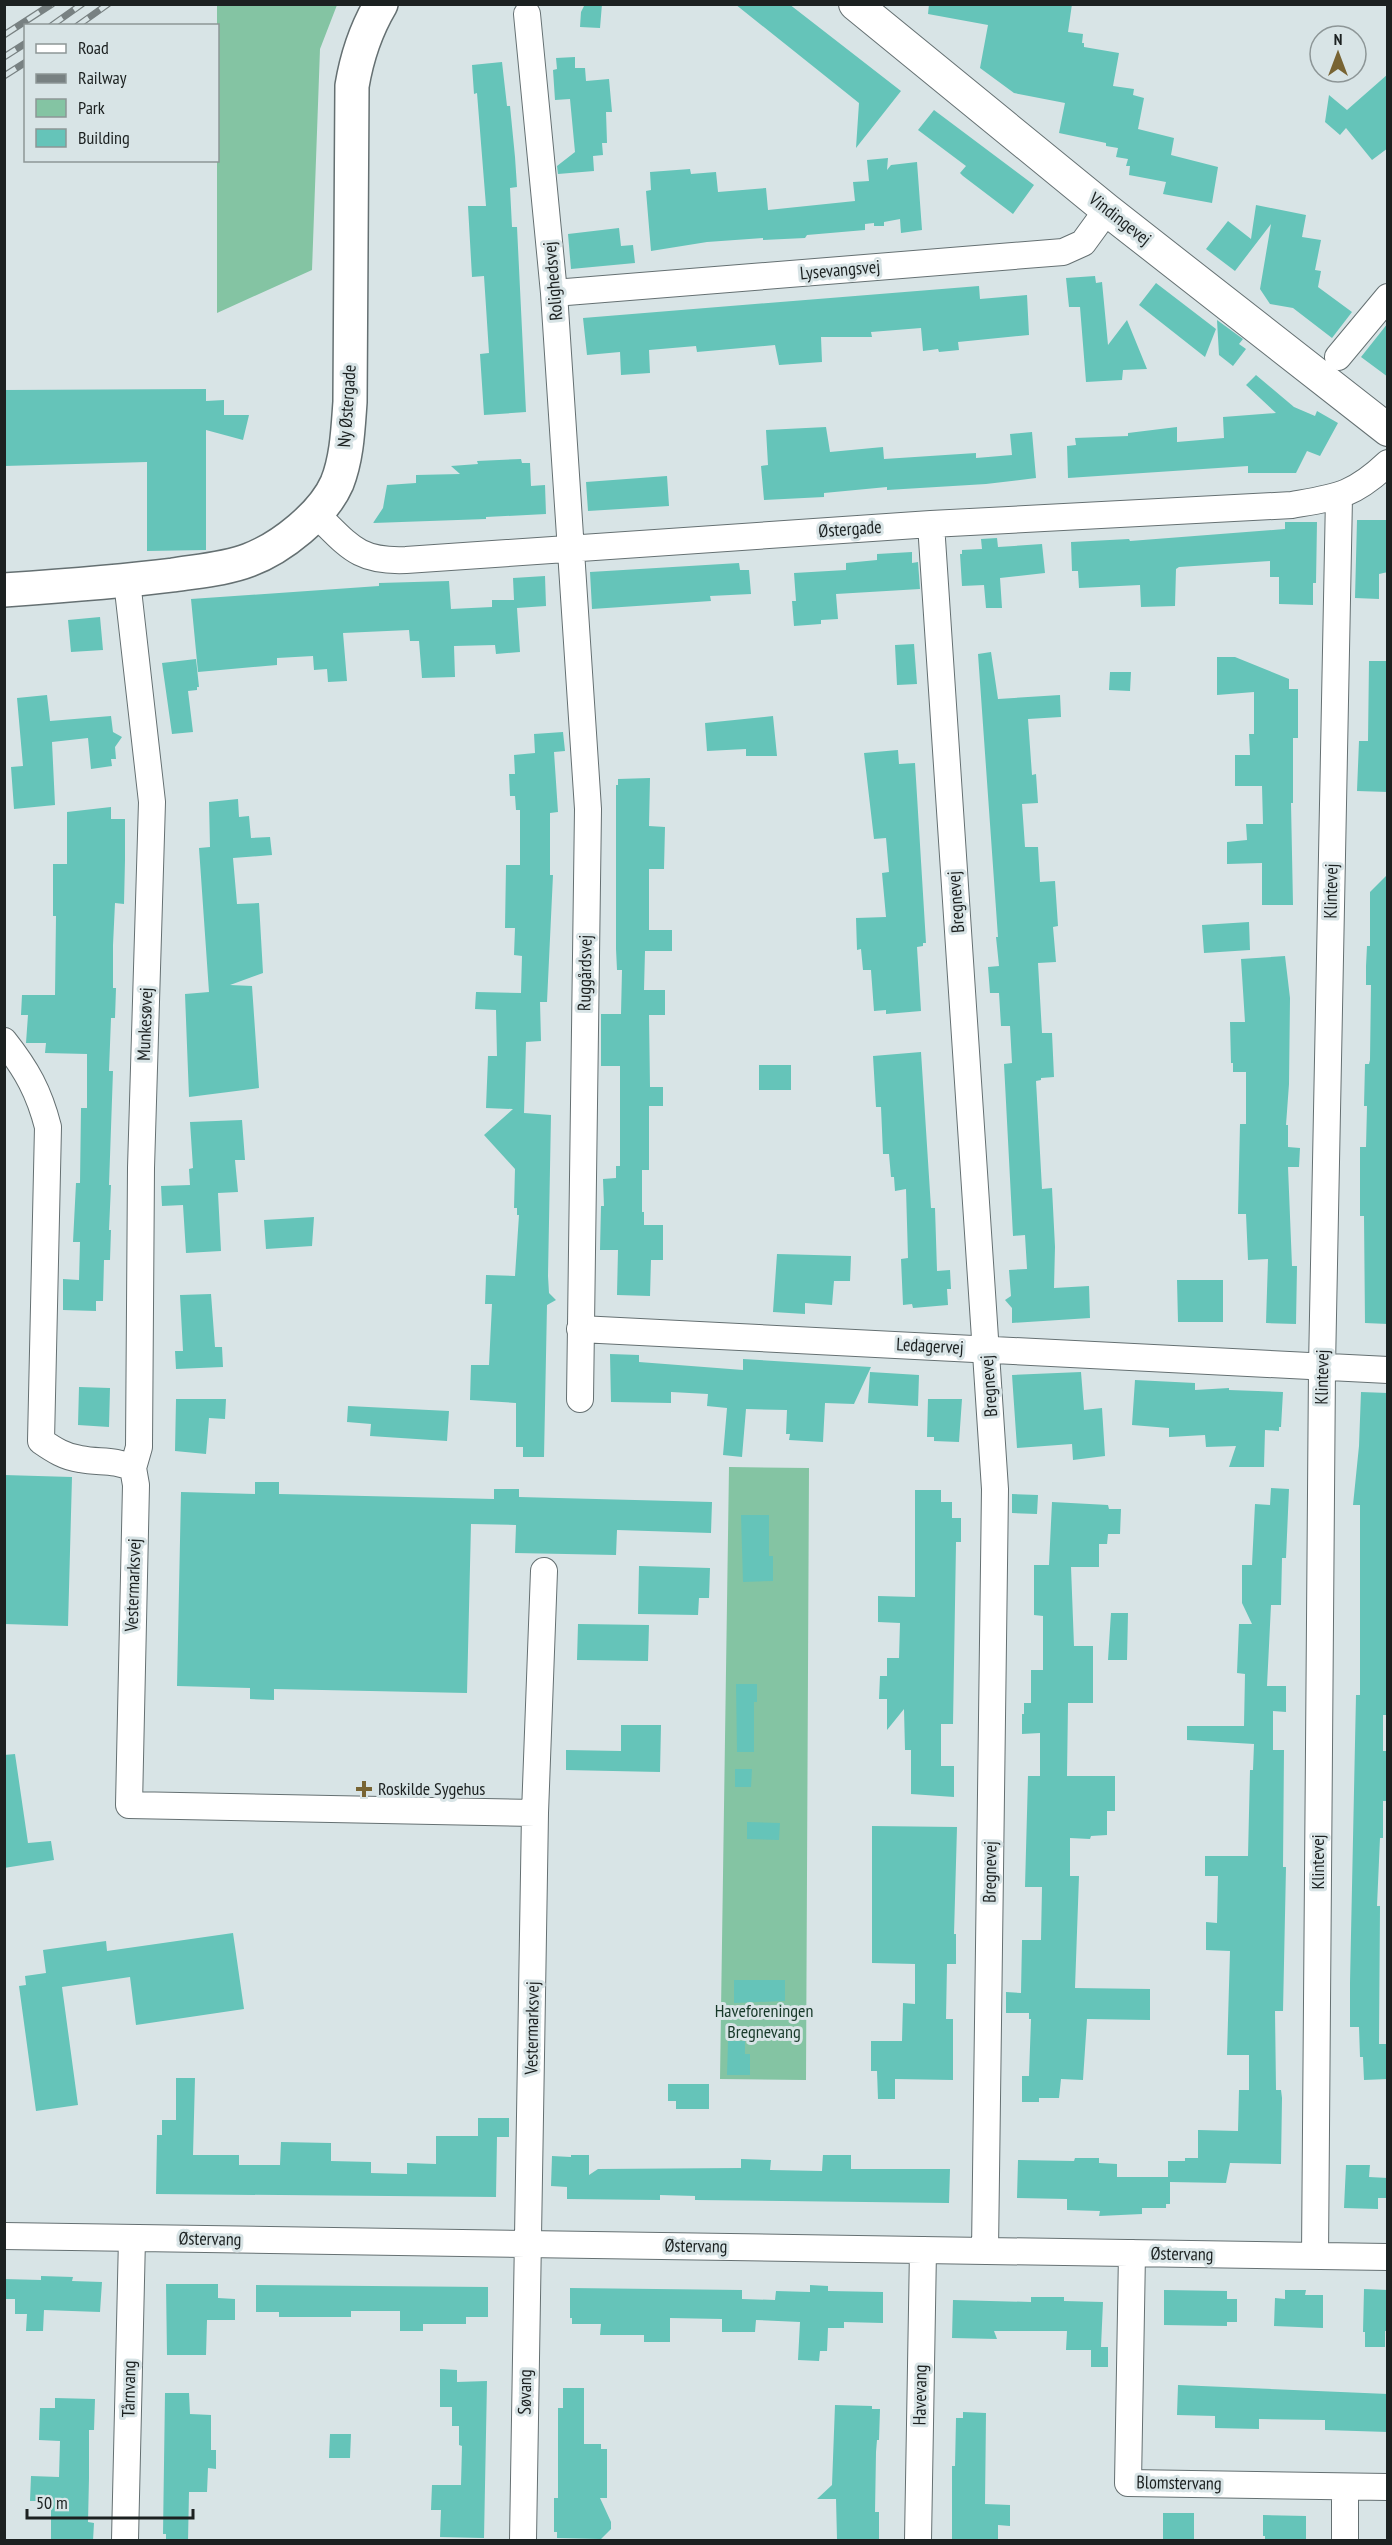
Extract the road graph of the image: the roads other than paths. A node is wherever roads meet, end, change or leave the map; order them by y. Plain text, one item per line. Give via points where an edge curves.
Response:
1 (381, 4) edge
2 (855, 4) edge
3 (527, 14) dead end
4 (1107, 210) junction
5 (554, 293) junction
6 (1388, 297) edge
7 (1338, 357) dead end
8 (1388, 430) edge
9 (1388, 463) edge
10 (1339, 497) junction
11 (317, 515) junction
12 (931, 524) junction
13 (570, 549) junction
14 (126, 580) junction
15 (4, 590) edge
16 (4, 1041) edge
17 (580, 1329) junction
18 (986, 1349) junction
19 (1322, 1367) junction
20 (1388, 1370) edge
21 (580, 1399) dead end
22 (133, 1468) junction
23 (544, 1571) dead end
24 (536, 1813) junction
25 (4, 2236) edge
26 (132, 2238) junction
27 (528, 2244) junction
28 (923, 2250) junction
29 (985, 2251) junction
30 (1132, 2253) junction
31 (1315, 2256) junction
32 (1388, 2257) edge
33 (1345, 2487) junction
34 (1388, 2487) edge
35 (125, 2541) edge
36 (523, 2541) edge
37 (918, 2541) edge
38 (1345, 2541) edge

1 - 11 main road, Ny Østergade via 357,55 352,86 350,402 346,448 336,484
2 - 4 street, Vindingevej
3 - 5 street, Rolighedsvej
4 - 5 street, Lysevangsvej via 1083,243 1063,252
4 - 8 street, Vindingevej
5 - 13 street, Rolighedsvej
6 - 7 street
9 - 10 street, Østergade via 1368,481
10 - 12 street, Østergade via 1292,505
10 - 19 street, Klintevej
11 - 13 street, Østergade via 349,547 370,558 397,560
11 - 14 main road, Ny Østergade via 249,560 208,570
12 - 13 street, Østergade
12 - 18 street, Bregnevej
13 - 17 street, Ruggårdsvej via 588,809
14 - 15 main road, Ny Østergade
14 - 22 street, Munkesøvej via 152,802 141,1168 139,1447
16 - 22 street via 25,1067 48,1127 41,1442 60,1454 82,1460 118,1461
17 - 18 street, Ledagervej
17 - 21 street, Ruggårdsvej
18 - 19 street, Ledagervej
18 - 29 street, Bregnevej via 995,1489
19 - 20 street, Ledagervej
19 - 31 street, Klintevej
22 - 24 street, Vestermarksvej via 136,1485 129,1805
23 - 24 street, Vestermarksvej
24 - 27 street, Vestermarksvej
25 - 26 street, Østervang
26 - 27 street, Østervang
26 - 35 street, Tårnvang
27 - 28 street, Østervang
27 - 36 street, Søvang
28 - 29 street, Østervang
28 - 37 street, Havevang
29 - 30 street, Østervang
30 - 31 street, Østervang
30 - 33 street, Blomstervang via 1128,2483
31 - 32 street, Østervang
33 - 34 street, Blomstervang
33 - 38 street

